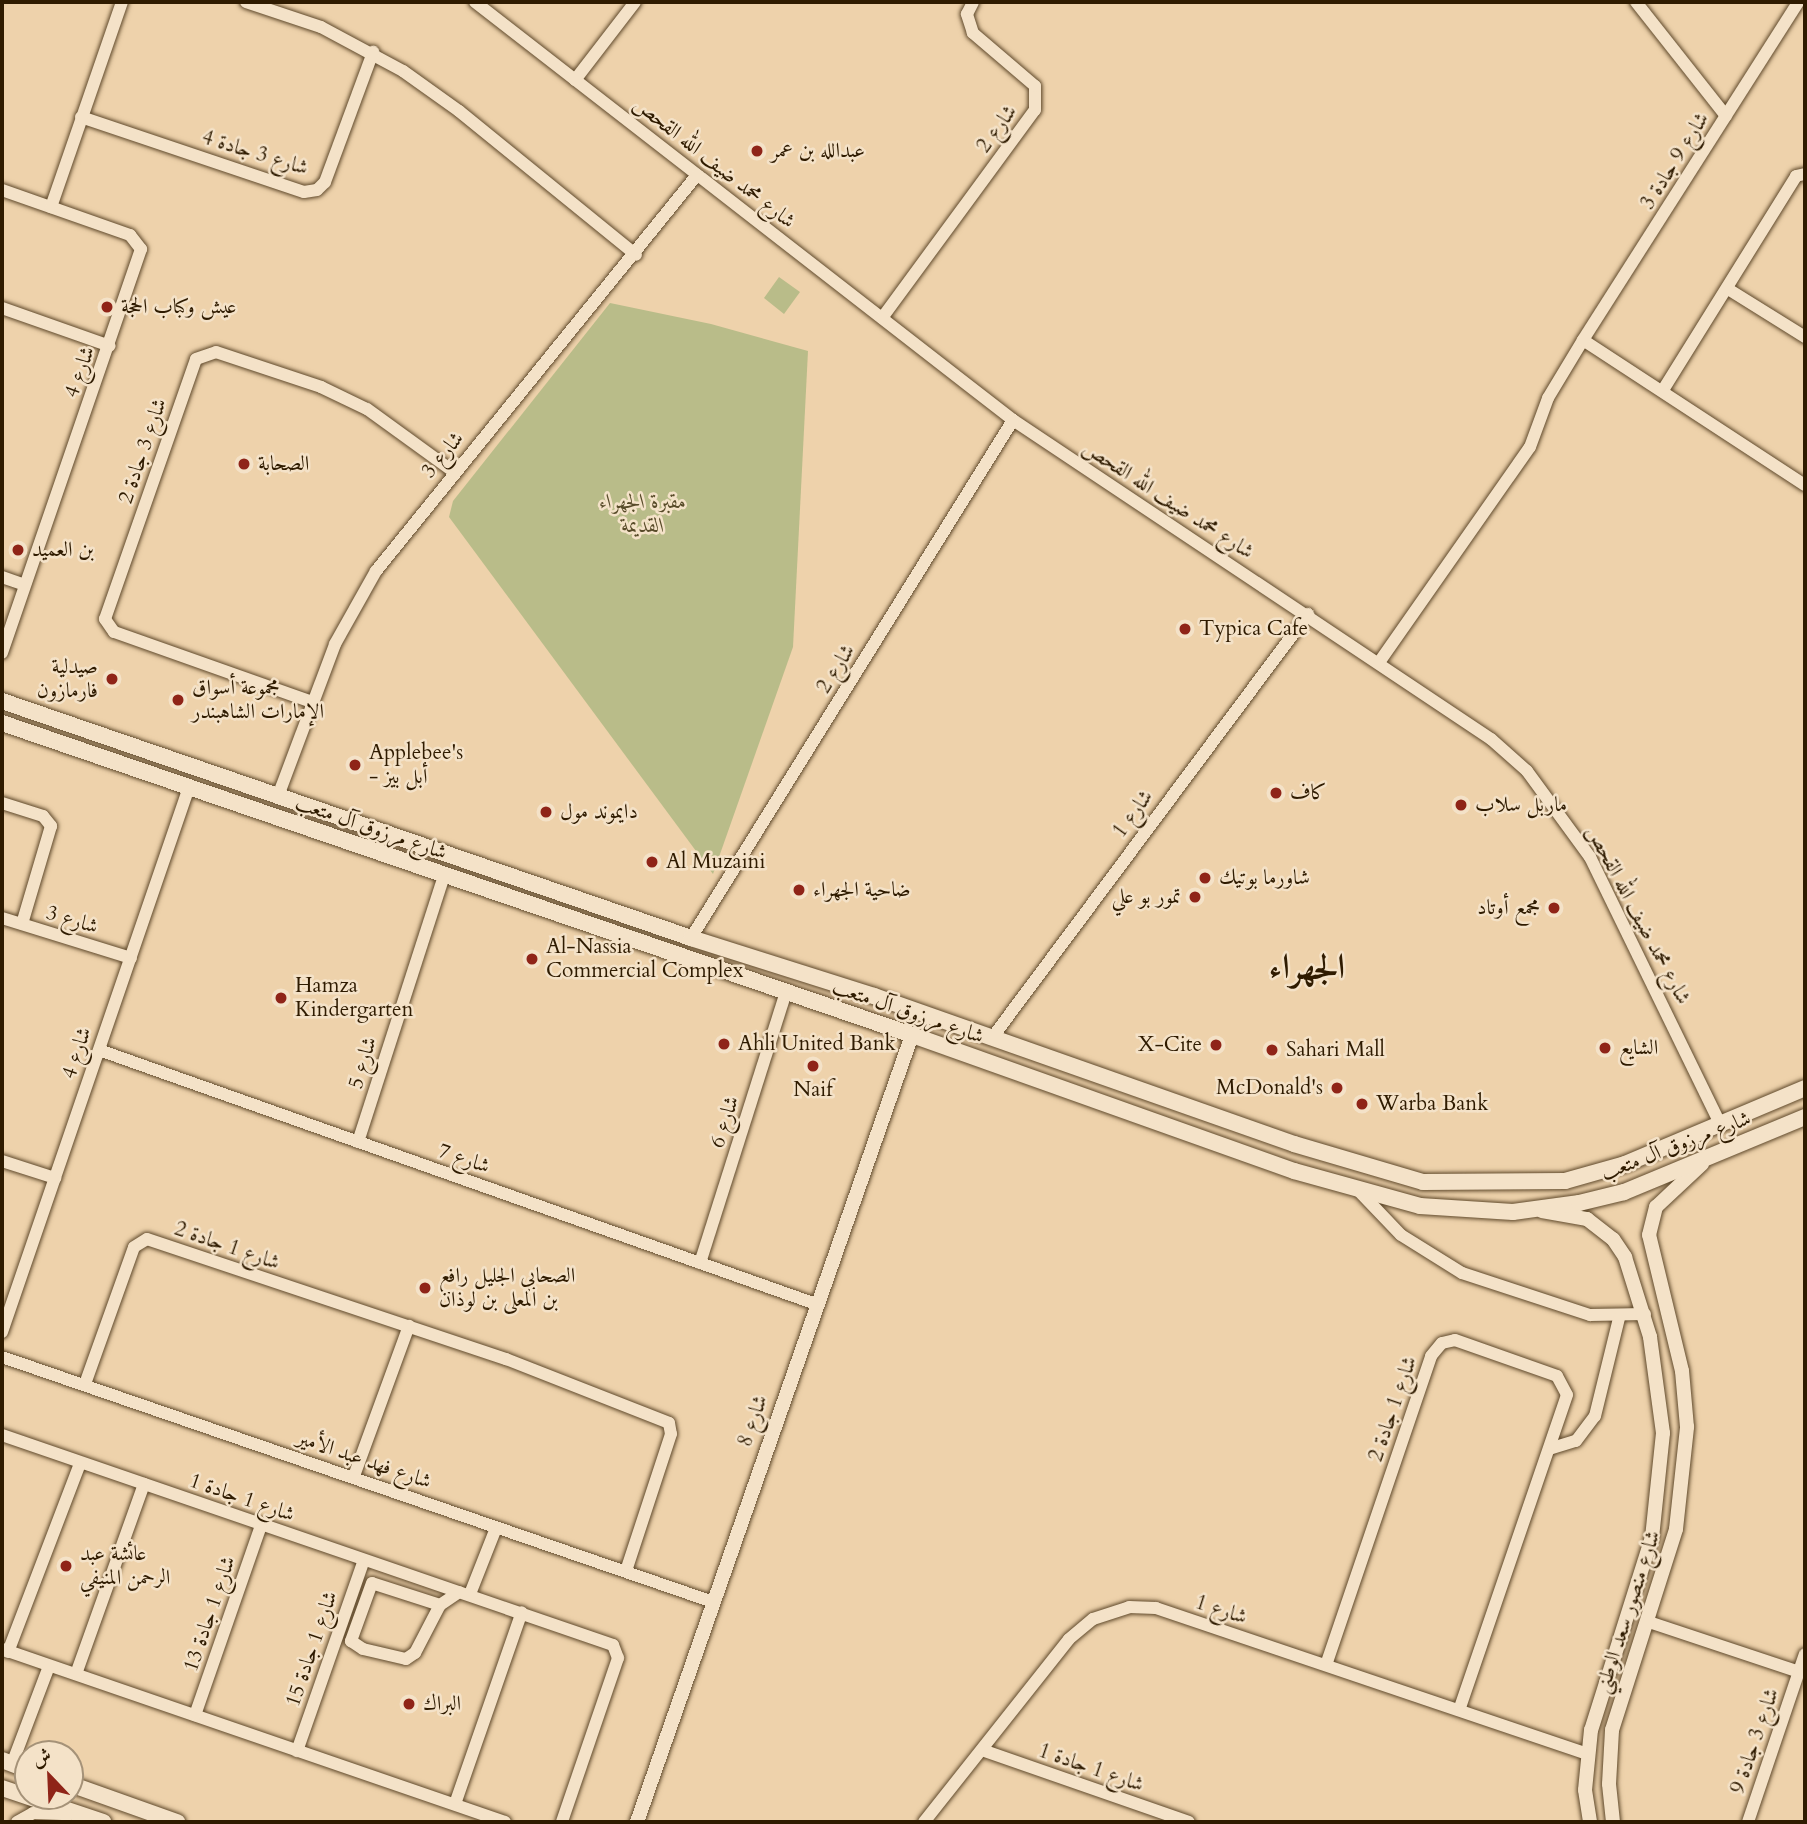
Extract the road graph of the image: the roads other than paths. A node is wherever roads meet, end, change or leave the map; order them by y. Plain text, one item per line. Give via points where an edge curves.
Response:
1 (122, 2) edge
2 (246, 2) edge
3 (475, 2) edge
4 (635, 2) edge
5 (973, 2) edge
6 (1636, 2) edge
7 (1798, 2) edge
8 (373, 52) junction
9 (575, 80) junction
10 (1726, 116) junction
11 (81, 117) junction
12 (1805, 174) edge
13 (697, 175) junction
14 (2, 190) edge
15 (51, 207) junction
16 (636, 255) junction
17 (1728, 289) junction
18 (2, 308) edge
19 (883, 317) junction
20 (1805, 337) edge
21 (1583, 340) junction
22 (110, 346) junction
23 (1663, 390) junction
24 (1013, 419) junction
25 (454, 472) junction
26 (1805, 485) edge
27 (2, 577) edge
28 (25, 585) junction
29 (1308, 614) junction
30 (2, 653) edge
31 (1380, 661) junction
32 (2, 701) edge
33 (312, 702) junction
34 (2, 723) edge
35 (134, 746) junction
36 (166, 757) junction
37 (124, 765) junction
38 (158, 776) junction
39 (189, 787) junction
40 (278, 796) junction
41 (2, 803) edge
42 (444, 876) junction
43 (558, 893) junction
44 (589, 904) junction
45 (549, 912) junction
46 (2, 918) edge
47 (581, 923) junction
48 (22, 925) junction
49 (691, 938) junction
50 (131, 958) junction
51 (786, 992) junction
52 (912, 1035) junction
53 (992, 1038) junction
54 (99, 1050) junction
55 (1805, 1088) edge
56 (1805, 1117) edge
57 (1721, 1126) junction
58 (358, 1142) junction
59 (1719, 1154) junction
60 (2, 1161) edge
61 (55, 1178) junction
62 (1358, 1190) junction
63 (1533, 1210) junction
64 (700, 1263) junction
65 (1657, 1278) junction
66 (1636, 1286) junction
67 (816, 1304) junction
68 (1645, 1314) junction
69 (1619, 1318) junction
70 (409, 1326) junction
71 (2, 1332) edge
72 (2, 1357) edge
73 (85, 1384) junction
74 (2, 1435) edge
75 (1549, 1449) junction
76 (80, 1462) junction
77 (354, 1476) junction
78 (144, 1484) junction
79 (261, 1526) junction
80 (496, 1528) junction
81 (364, 1560) junction
82 (625, 1571) junction
83 (465, 1593) junction
84 (713, 1602) junction
85 (440, 1605) junction
86 (522, 1612) junction
87 (1649, 1622) junction
88 (5, 1651) edge
89 (1805, 1654) edge
90 (1326, 1665) junction
91 (49, 1666) junction
92 (1799, 1672) junction
93 (76, 1674) junction
94 (1459, 1710) junction
95 (195, 1715) junction
96 (23, 1740) edge
97 (982, 1750) junction
98 (297, 1751) junction
99 (1587, 1754) junction
100 (2, 1788) edge
101 (84, 1789) edge
102 (455, 1804) junction
103 (76, 1815) junction
104 (1182, 1821) edge
105 (17, 1822) edge
106 (103, 1822) edge
107 (177, 1822) edge
108 (505, 1822) edge
109 (562, 1822) edge
110 (637, 1822) edge
111 (924, 1822) edge
112 (1590, 1822) edge
113 (1613, 1822) edge
114 (1748, 1822) edge

1 - 11 street
2 - 8 street via 321,27
3 - 9 street, شارع محمد ضيف الله القحص
4 - 9 street
5 - 19 street, شارع 2 via 967,14 972,33 1035,86 1035,110
6 - 10 street
7 - 10 street, شارع 9 جادة 3
8 - 11 street, شارع 3 جادة 4 via 325,182 317,190 304,192
8 - 16 street via 459,111
9 - 13 street, شارع محمد ضيف الله القحص
10 - 21 street, شارع 9 جادة 3
11 - 15 street
12 - 17 street via 1797,176
13 - 16 street, شارع 3
13 - 19 street, شارع محمد ضيف الله القحص
14 - 15 street, شارع 4
15 - 22 street, شارع 4 via 138,242 141,249
16 - 25 street, شارع 3
17 - 20 street
17 - 23 street
18 - 22 street
19 - 24 street, شارع محمد ضيف الله القحص
21 - 23 street
21 - 31 street, شارع 9 جادة 3 via 1548,398 1530,447
22 - 28 street, شارع 4
23 - 26 street
24 - 29 street, شارع محمد ضيف الله القحص
24 - 49 street, شارع 2
25 - 33 street, شارع 3 via 365,589
25 - 33 street, شارع 3 جادة 2 via 367,409 321,387 216,352 196,359 105,620 114,632
27 - 28 street
28 - 30 street, شارع 4
29 - 31 street, شارع محمد ضيف الله القحص
29 - 53 street, شارع 1
31 - 57 street, شارع محمد ضيف الله القحص via 1491,738 1527,771 1558,811 1590,857 1626,925
32 - 35 main road, شارع مرزوق آل متعب
33 - 40 street, شارع 3
34 - 37 main road, شارع مرزوق آل متعب
35 - 36 main road, شارع مرزوق آل متعب
35 - 37 main road via 133,760
36 - 38 main road via 157,762
36 - 40 main road, شارع مرزوق آل متعب
37 - 38 main road, شارع مرزوق آل متعب
38 - 39 main road, شارع مرزوق آل متعب
39 - 42 main road, شارع مرزوق آل متعب
39 - 50 street, شارع 4
40 - 43 main road, شارع مرزوق آل متعب
41 - 48 street via 43,816 51,826
42 - 45 main road, شارع مرزوق آل متعب
42 - 58 street, شارع 5
43 - 44 main road, شارع مرزوق آل متعب
43 - 45 main road via 559,902
44 - 47 main road via 581,909
44 - 49 main road, شارع مرزوق آل متعب
45 - 47 main road, شارع مرزوق آل متعب
46 - 48 street, شارع 3
47 - 51 main road, شارع مرزوق آل متعب
48 - 50 street, شارع 3
49 - 53 main road, شارع مرزوق آل متعب
50 - 54 street, شارع 4
51 - 52 main road, شارع مرزوق آل متعب
51 - 64 street, شارع 6
52 - 62 main road, شارع مرزوق آل متعب
52 - 67 street, شارع 8
53 - 57 main road, شارع مرزوق آل متعب via 1294,1144 1423,1182 1565,1181 1625,1164
54 - 58 street, شارع 7
54 - 61 street, شارع 4
55 - 57 main road, شارع مرزوق آل متعب
56 - 59 main road, شارع مرزوق آل متعب
58 - 64 street, شارع 7
59 - 63 main road, شارع مرزوق آل متعب via 1624,1192
59 - 65 street, شارع منصور سعد الوطني via 1689,1172 1656,1208 1648,1235
60 - 61 street
61 - 71 street, شارع 4
62 - 63 main road, شارع مرزوق آل متعب via 1420,1206
62 - 69 street via 1401,1235 1462,1273 1590,1315
63 - 66 street, شارع منصور سعد الوطني via 1573,1215 1602,1228 1625,1257
64 - 67 street, شارع 7
65 - 66 street via 1647,1275
65 - 87 street, شارع منصور سعد الوطني via 1682,1371 1687,1427 1676,1530
66 - 68 street, شارع منصور سعد الوطني
67 - 84 street, شارع 8
68 - 69 street
68 - 99 street, شارع منصور سعد الوطني via 1658,1380 1661,1482 1638,1590
69 - 75 street via 1595,1416 1576,1441
70 - 73 street, شارع 1 جادة 2 via 143,1239 134,1247
70 - 77 street
70 - 82 street, شارع 1 جادة 2 via 669,1423 671,1434
72 - 73 street, شارع فهد عبد الأمير
73 - 77 street, شارع فهد عبد الأمير
74 - 76 street, شارع 1 جادة 1
75 - 90 street, شارع 1 جادة 2 via 1567,1401 1558,1376 1455,1340 1438,1347
75 - 94 street, شارع 1 جادة 2
76 - 78 street, شارع 1 جادة 1
76 - 88 street
77 - 80 street, شارع فهد عبد الأمير
78 - 79 street, شارع 1 جادة 1
78 - 93 street
79 - 81 street, شارع 1 جادة 1
79 - 95 street, شارع 1 جادة 13
80 - 82 street, شارع فهد عبد الأمير
80 - 83 street
81 - 83 street, شارع 1 جادة 1
81 - 98 street, شارع 1 جادة 15
82 - 84 street, شارع فهد عبد الأمير
83 - 85 street
83 - 86 street, شارع 1 جادة 1
84 - 110 street, شارع 8
85 - 85 street via 415,1653 406,1660 362,1649 351,1641 372,1583
86 - 102 street
86 - 109 street, شارع 1 جادة 1 via 609,1643 618,1653
87 - 92 street, شارع 3 جادة 9
87 - 113 street, شارع منصور سعد الوطني via 1612,1730 1609,1784
88 - 91 street
89 - 92 street, شارع 3 جادة 9
90 - 94 street, شارع 1
90 - 97 street, شارع 1 via 1156,1608 1115,1610 1093,1619 1069,1639
91 - 93 street
91 - 96 street
92 - 114 street, شارع 3 جادة 9
93 - 95 street
94 - 99 street, شارع 1
95 - 98 street
97 - 104 street, شارع 1 جادة 1
97 - 111 street, شارع 1
98 - 102 street
99 - 112 street, شارع منصور سعد الوطني
100 - 103 main road
101 - 107 main road
102 - 108 street
103 - 105 street via 33,1813
103 - 106 main road

